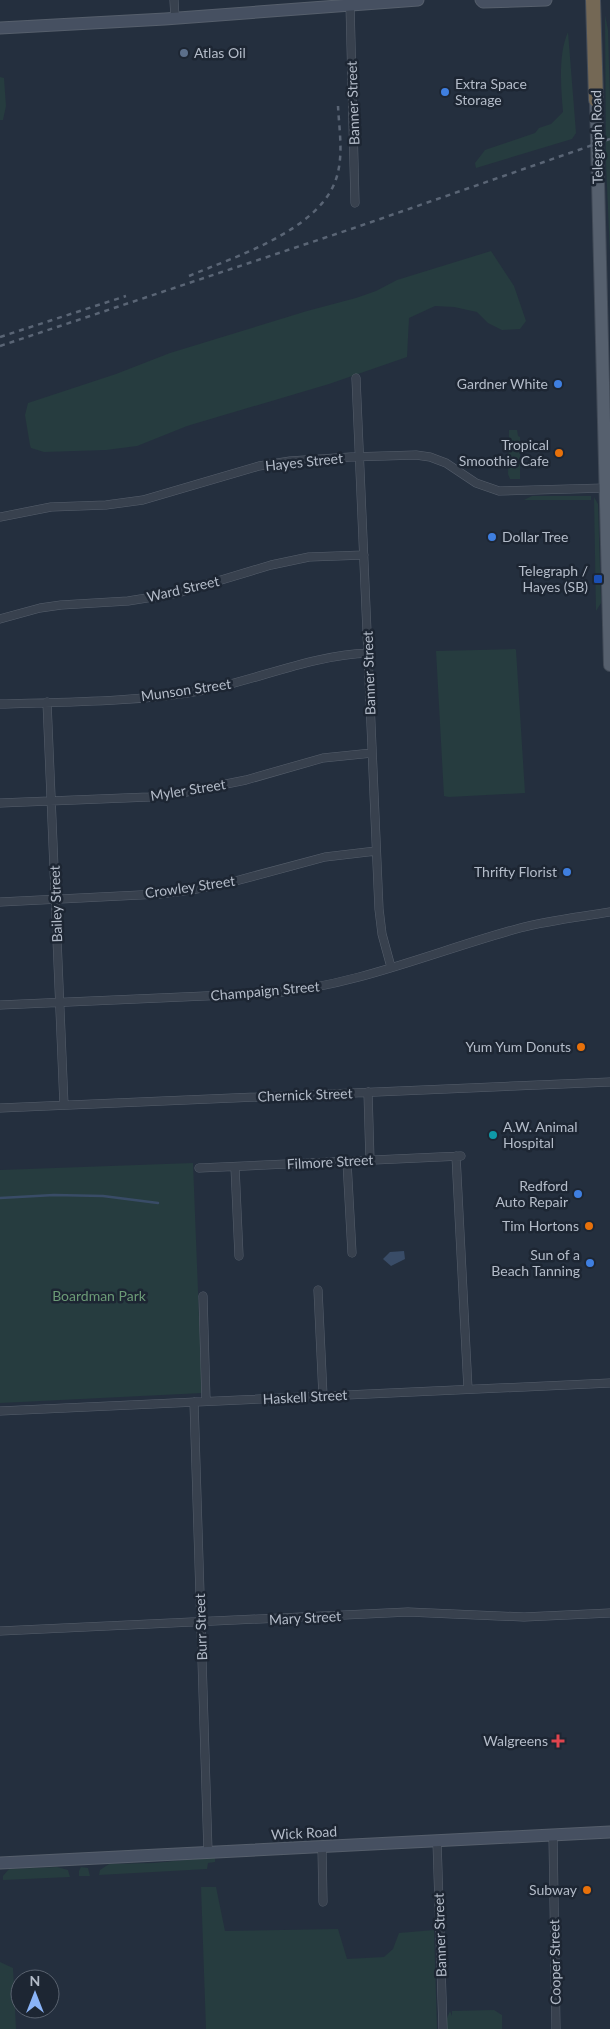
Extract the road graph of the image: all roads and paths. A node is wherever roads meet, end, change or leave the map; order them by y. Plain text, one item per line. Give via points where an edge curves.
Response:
1 (174, 0) edge
2 (418, 0) edge
3 (481, 0) edge
4 (546, 0) edge
5 (593, 0) edge
6 (393, 1) edge
7 (350, 4) junction
8 (175, 18) junction
9 (0, 28) edge
10 (596, 100) joint
11 (355, 203) dead end
12 (356, 378) dead end
13 (607, 433) edge
14 (360, 457) junction
15 (607, 488) edge
16 (0, 517) edge
17 (364, 555) junction
18 (609, 591) edge
19 (0, 619) edge
20 (369, 653) junction
21 (610, 664) edge
22 (47, 702) junction
23 (0, 704) edge
24 (372, 753) junction
25 (51, 801) junction
26 (0, 803) edge
27 (376, 851) junction
28 (55, 899) junction
29 (0, 902) edge
30 (610, 912) edge
31 (392, 967) junction
32 (60, 1002) junction
33 (0, 1005) edge
34 (610, 1082) edge
35 (368, 1092) junction
36 (64, 1105) junction
37 (0, 1108) edge
38 (370, 1161) junction
39 (348, 1162) junction
40 (235, 1167) junction
41 (199, 1168) dead end
42 (352, 1252) dead end
43 (240, 1256) dead end
44 (318, 1290) dead end
45 (203, 1296) dead end
46 (610, 1383) edge
47 (468, 1389) junction
48 (322, 1396) junction
49 (194, 1402) junction
50 (206, 1402) junction
51 (0, 1411) edge
52 (610, 1613) edge
53 (201, 1622) junction
54 (0, 1632) edge
55 (610, 1832) edge
56 (553, 1835) junction
57 (437, 1841) junction
58 (322, 1847) junction
59 (208, 1852) junction
60 (0, 1862) edge
61 (323, 1902) dead end
62 (443, 2029) edge
63 (556, 2029) edge

1 - 8 street
2 - 6 street
3 - 4 street
5 - 10 highway, Telegraph Road
6 - 7 street
7 - 8 street
7 - 11 street, Banner Street
8 - 9 street
10 - 13 main road, Telegraph Road
12 - 14 street, Banner Street
13 - 15 main road, Telegraph Road
14 - 15 street, Hayes Street via 430,456 476,483 499,491
14 - 16 street, Hayes Street via 275,463 143,500 51,507
14 - 17 street, Banner Street
15 - 18 main road, Telegraph Road
17 - 19 street, Ward Street via 309,557 178,593 128,601 47,607
17 - 20 street, Banner Street
18 - 21 main road, Telegraph Road
20 - 22 street, Munson Street via 315,660 241,682 183,694
20 - 24 street, Banner Street
22 - 23 street, Munson Street
22 - 25 street, Bailey Street
24 - 25 street, Myler Street via 323,758 246,780 186,792
24 - 27 street, Banner Street
25 - 26 street, Myler Street
25 - 28 street, Bailey Street
27 - 28 street, Crowley Street via 325,857 191,890
27 - 31 street, Banner Street via 381,926
28 - 29 street, Crowley Street
28 - 32 street, Bailey Street
30 - 31 street, Champaign Street via 520,928
31 - 32 street, Champaign Street via 337,984 292,991
32 - 33 street, Champaign Street
32 - 36 street, Bailey Street
34 - 35 street, Chernick Street
35 - 36 street, Chernick Street
35 - 38 street
36 - 37 street, Chernick Street
38 - 39 street, Filmore Street
38 - 47 street, Filmore Street via 459,1156
39 - 40 street, Filmore Street
39 - 42 street
40 - 41 street, Filmore Street
40 - 43 street
44 - 48 street
45 - 50 street
46 - 47 street, Haskell Street
47 - 48 street, Haskell Street
48 - 50 street, Haskell Street
49 - 50 street, Haskell Street
49 - 51 street, Haskell Street
49 - 53 street, Burr Street
52 - 53 street, Mary Street via 524,1616 408,1612
53 - 54 street, Mary Street
53 - 59 street, Burr Street
55 - 56 street, Wick Road
56 - 57 street, Wick Road
56 - 63 street, Cooper Street
57 - 58 street, Wick Road
57 - 62 street, Banner Street
58 - 59 street, Wick Road
58 - 61 street
59 - 60 street, Wick Road

